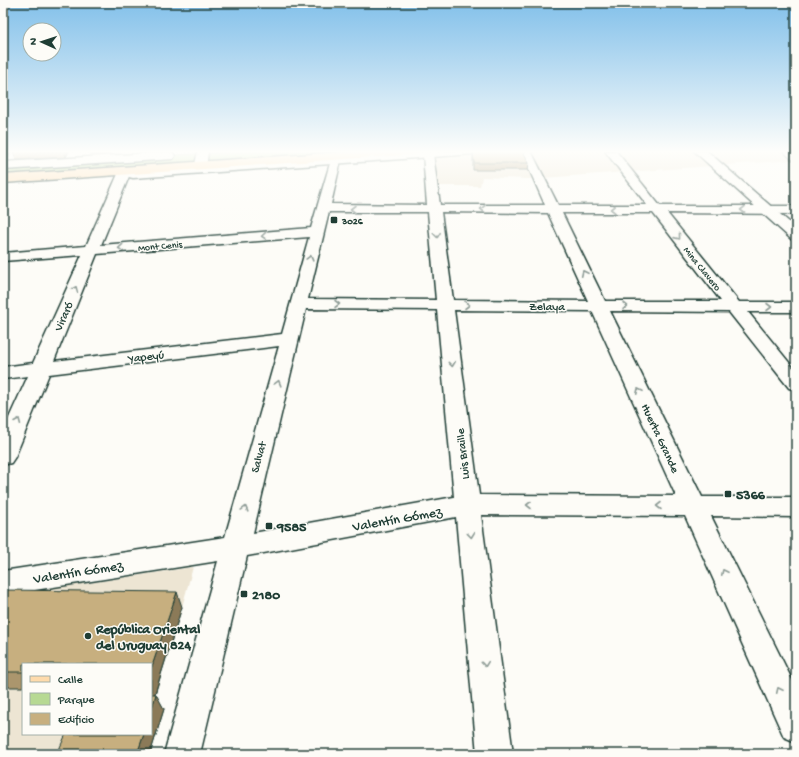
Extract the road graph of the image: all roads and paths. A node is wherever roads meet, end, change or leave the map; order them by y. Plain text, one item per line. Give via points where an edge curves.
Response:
1 (119, 186) edge
2 (329, 186) edge
3 (429, 186) edge
4 (542, 186) edge
5 (638, 186) edge
6 (740, 186) edge
7 (323, 208) junction
8 (434, 209) junction
9 (553, 209) junction
10 (656, 210) junction
11 (767, 210) junction
12 (796, 210) edge
13 (317, 232) junction
14 (796, 236) edge
15 (92, 250) junction
16 (3, 257) edge
17 (298, 304) junction
18 (445, 305) junction
19 (599, 306) junction
20 (735, 307) junction
21 (796, 308) edge
22 (289, 339) junction
23 (40, 369) junction
24 (3, 373) edge
25 (796, 384) edge
26 (3, 457) edge
27 (467, 505) junction
28 (693, 506) junction
29 (796, 507) edge
30 (235, 547) junction
31 (3, 583) edge
32 (796, 725) edge
33 (182, 754) edge
34 (495, 754) edge

1 - 15 street, Viraró
2 - 7 street, Salvat
3 - 8 street, Luis Braille
4 - 9 street, Huerta Grande
5 - 10 street, Mina Clavero
6 - 11 main road
8 -> 7 street
7 - 13 street, Salvat
9 -> 8 street
8 -> 18 street, Luis Braille
10 -> 9 street
19 -> 9 street, Huerta Grande
11 -> 10 street
10 -> 20 street, Mina Clavero
11 - 12 street
11 - 14 main road
13 -> 15 street, Mont Cenis
17 -> 13 street, Salvat
15 - 16 street, Mont Cenis
23 -> 15 street, Viraró
17 -> 18 street, Zelaya
17 - 22 street, Salvat
18 -> 19 street, Zelaya
18 -> 27 street, Luis Braille
19 -> 20 street, Zelaya
28 -> 19 street, Huerta Grande
20 -> 21 street, Zelaya
20 - 25 street, Mina Clavero
22 - 23 street, Yapeyú
30 -> 22 street, Salvat
23 - 24 street, Yapeyú
26 -> 23 street, Viraró
28 -> 27 street, Valentín Gómez
27 - 30 street, Valentín Gómez
27 -> 34 street, Luis Braille
28 - 29 street, Valentín Gómez
32 -> 28 street, Huerta Grande
30 - 31 street, Valentín Gómez
30 - 33 street, Salvat

